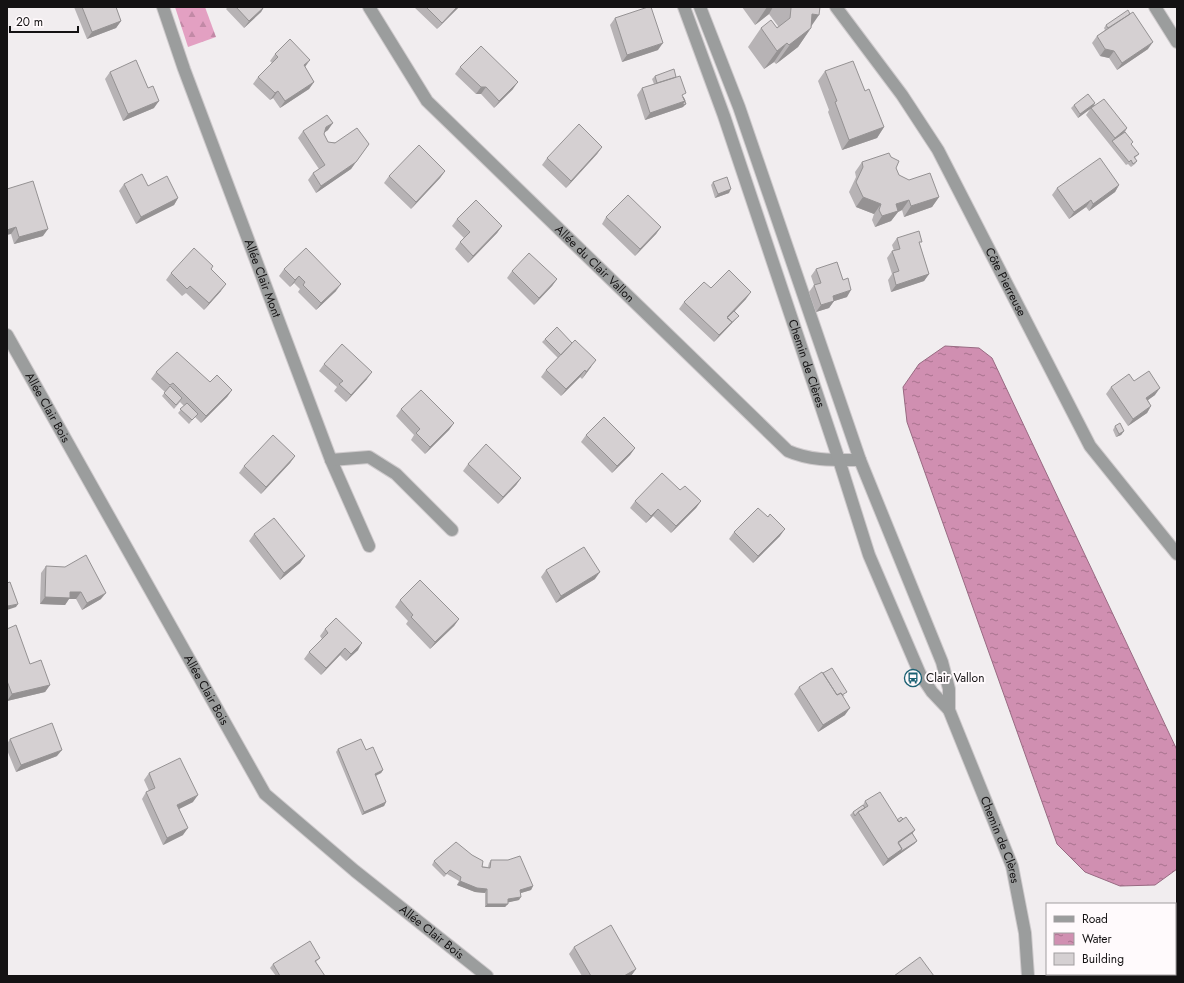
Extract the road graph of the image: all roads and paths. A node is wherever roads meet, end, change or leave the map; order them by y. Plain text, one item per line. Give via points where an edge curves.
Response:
1 (163, 7) edge
2 (369, 7) edge
3 (684, 7) edge
4 (700, 7) edge
5 (836, 7) edge
6 (1155, 7) edge
7 (1177, 42) edge
8 (7, 335) edge
9 (332, 460) junction
10 (839, 460) junction
11 (860, 460) junction
12 (452, 530) dead end
13 (370, 546) dead end
14 (1177, 554) edge
15 (950, 710) junction
16 (487, 976) edge
17 (1028, 976) edge

1 - 9 street, Allée Clair Mont
2 - 10 street, Allée du Clair Vallon via 427,101 788,451 802,457
3 - 10 street, Chemin de Clères via 724,116
4 - 11 street, Chemin de Clères via 739,107
5 - 14 street, Côte Pierreuse via 902,95 938,150 1090,446
6 - 7 street
8 - 16 street, Allée Clair Bois via 265,794 355,871
9 - 12 street via 369,457 396,474
9 - 13 street, Allée Clair Mont
10 - 11 street, Allée du Clair Vallon
10 - 15 street, Chemin de Clères via 869,555 920,674 932,692
11 - 15 street, Chemin de Clères via 942,662 949,688
15 - 17 street, Chemin de Clères via 1012,866 1024,933

